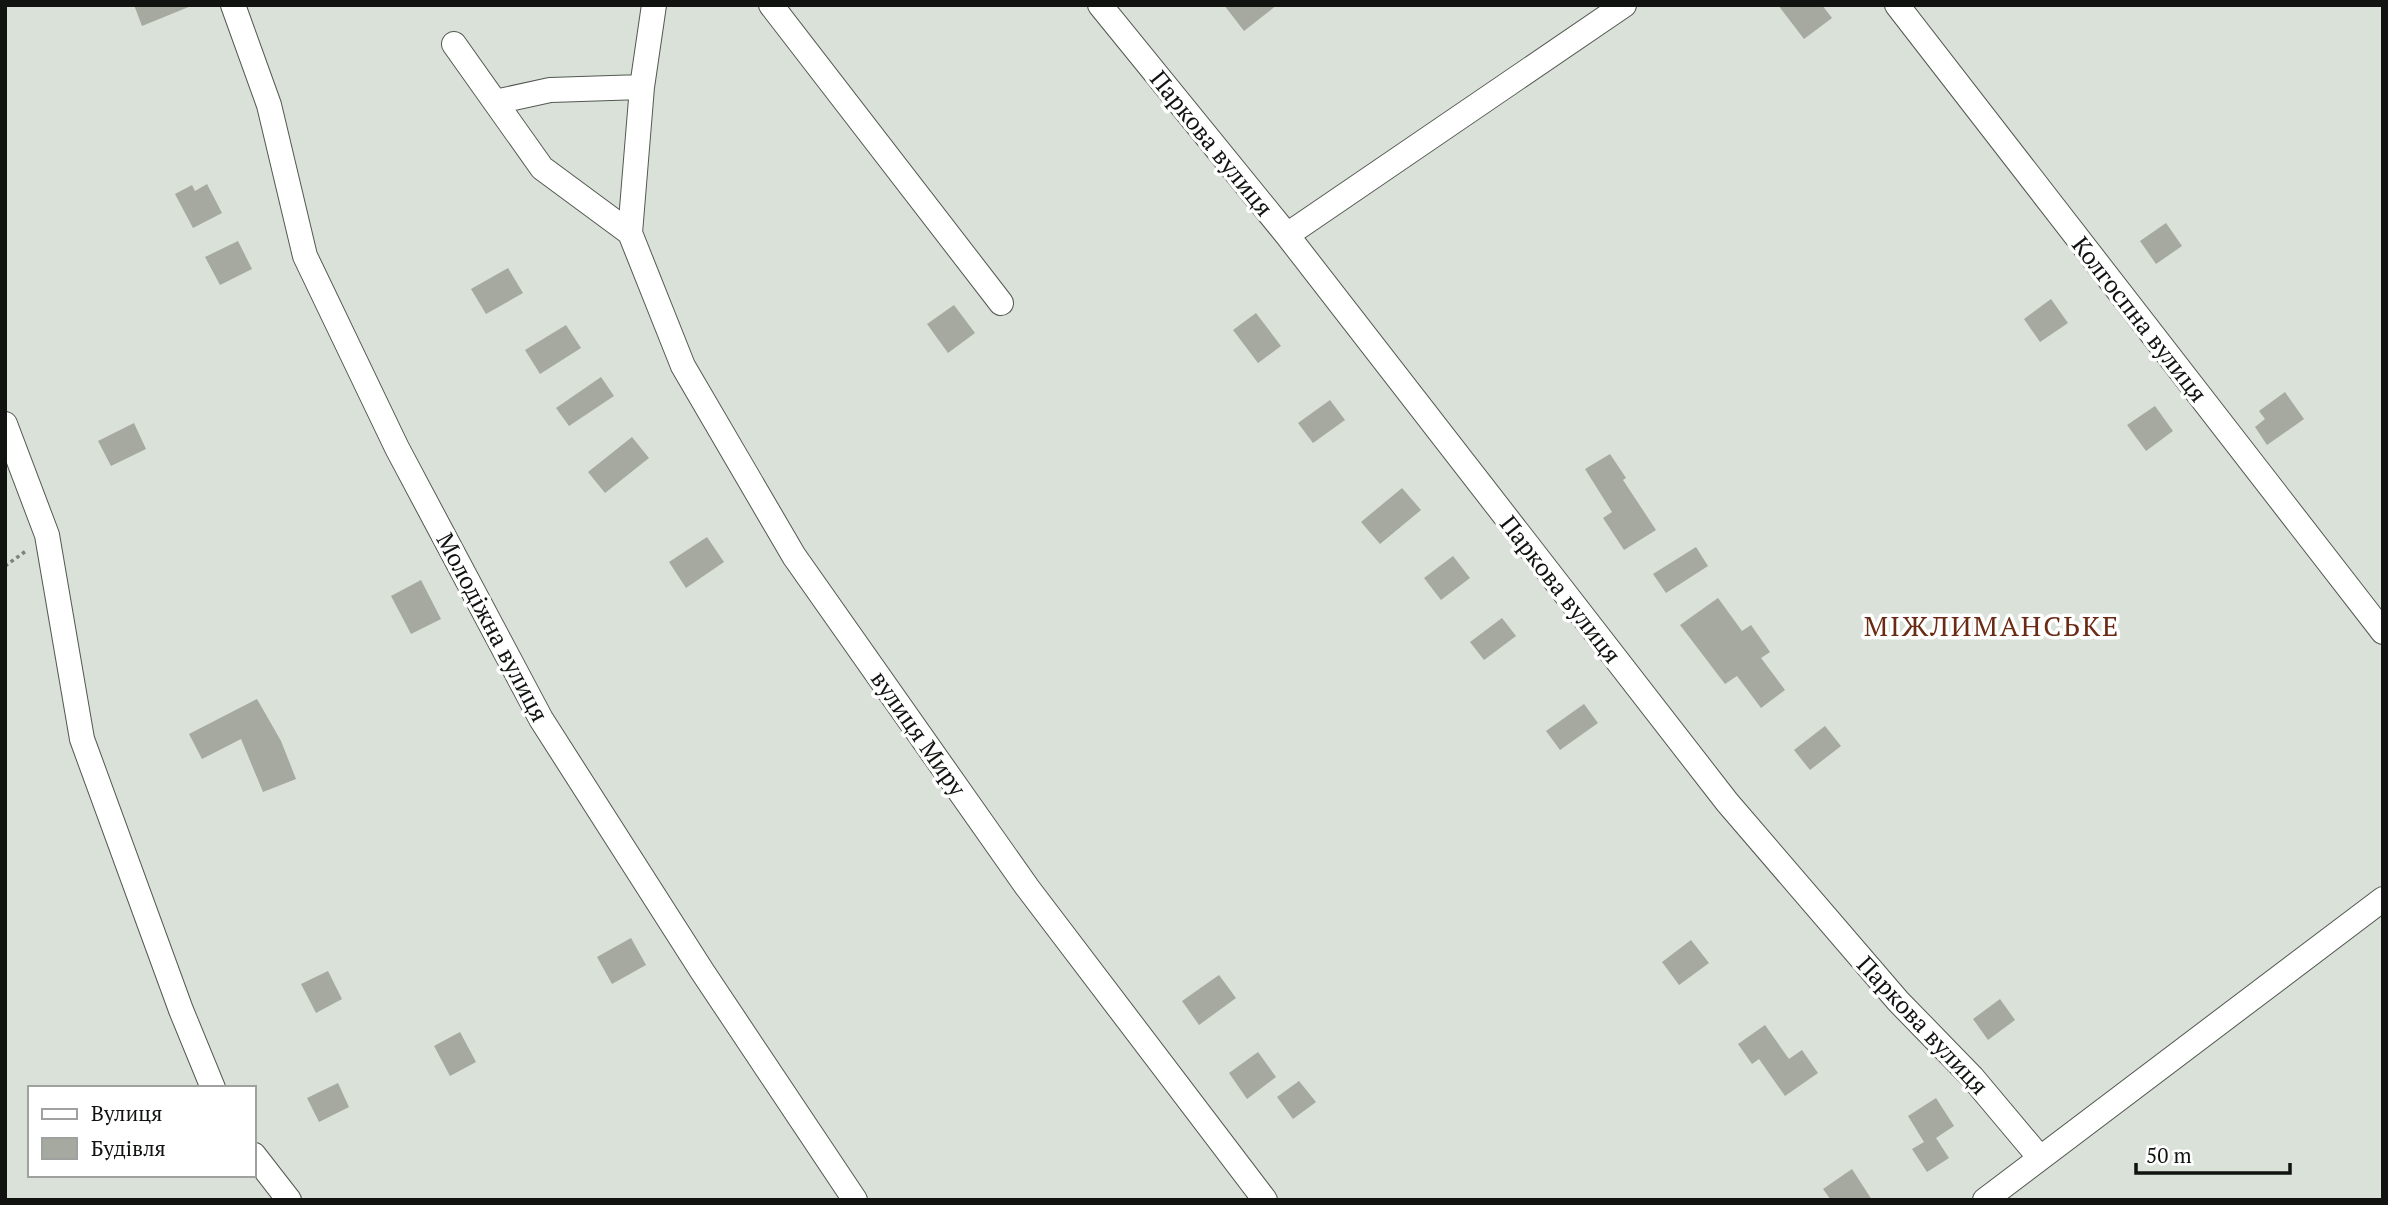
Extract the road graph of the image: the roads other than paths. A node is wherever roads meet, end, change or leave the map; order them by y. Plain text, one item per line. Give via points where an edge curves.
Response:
1 (233, 5) edge
2 (654, 5) edge
3 (771, 5) edge
4 (1100, 5) edge
5 (1624, 5) edge
6 (1897, 5) edge
7 (454, 44) dead end
8 (642, 87) junction
9 (495, 102) junction
10 (629, 233) junction
11 (1287, 235) junction
12 (1001, 303) dead end
13 (5, 424) edge
14 (2383, 632) edge
15 (2383, 899) edge
16 (212, 1086) edge
17 (256, 1158) edge
18 (2040, 1158) junction
19 (2016, 1190) edge
20 (289, 1200) edge
21 (855, 1200) edge
22 (1265, 1200) edge
23 (1985, 1200) edge

1 - 21 street, Молодіжна вулиця via 269,105 305,256 397,448 541,719
2 - 8 street
3 - 12 street
4 - 11 street, Паркова вулиця
5 - 11 street
6 - 14 street, Колгоспна вулиця
7 - 9 street
8 - 9 street via 550,90
8 - 10 street
9 - 10 street via 542,168
10 - 22 street, вулиця Миру via 683,366 794,555 1027,887
11 - 18 street, Паркова вулиця via 1727,802
13 - 16 street via 47,535 82,739
15 - 18 street
17 - 20 street
18 - 19 street
19 - 23 street

